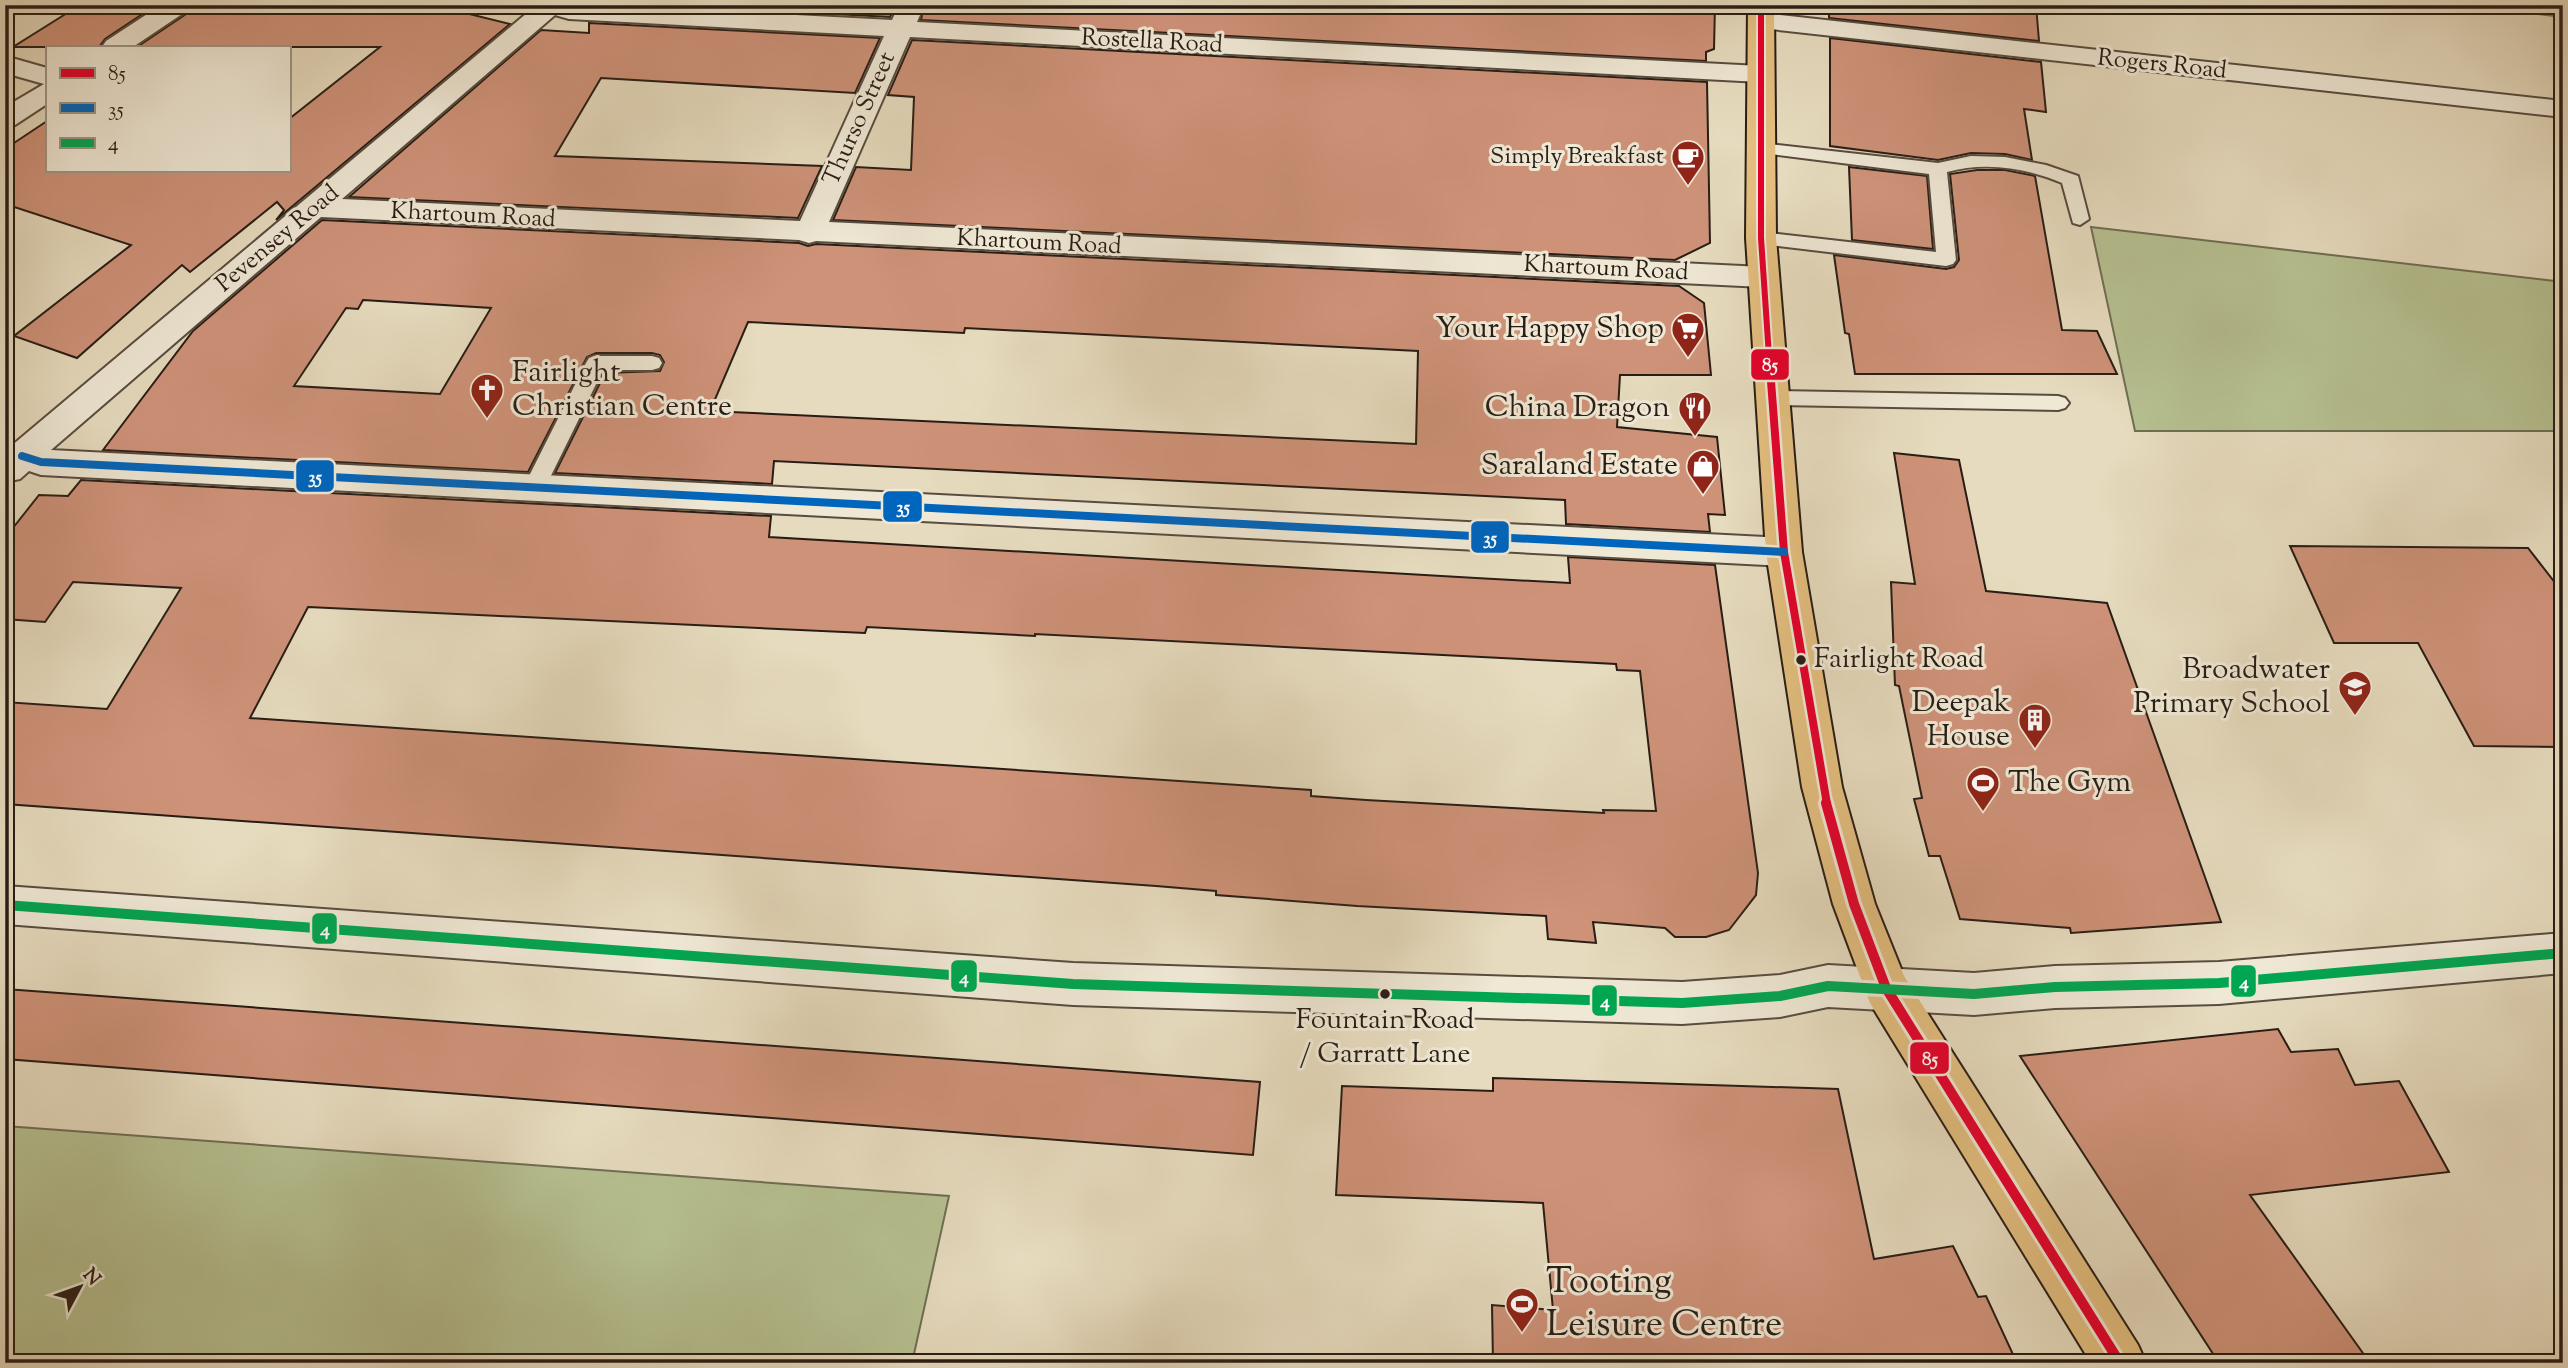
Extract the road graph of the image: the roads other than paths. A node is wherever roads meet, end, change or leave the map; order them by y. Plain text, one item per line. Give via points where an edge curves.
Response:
1 (179, 5) edge
2 (549, 6) edge
3 (1761, 13) edge
4 (905, 17) edge
5 (117, 46) edge
6 (5, 64) edge
7 (1760, 74) junction
8 (46, 77) edge
9 (46, 93) edge
10 (2563, 109) edge
11 (5, 119) edge
12 (1761, 148) junction
13 (1938, 169) junction
14 (316, 207) junction
15 (2080, 219) dead end
16 (809, 233) junction
17 (1761, 238) junction
18 (1763, 277) junction
19 (652, 363) dead end
20 (1772, 398) junction
21 (2058, 403) dead end
22 (14, 465) edge
23 (534, 488) junction
24 (1784, 552) junction
25 (5, 905) edge
26 (2563, 953) edge
27 (1886, 988) junction
28 (2120, 1363) edge

1 - 5 street
2 - 4 street, Rostella Road via 569,11
2 - 14 street, Pevensey Road
3 - 7 main road
3 - 10 street, Rogers Road
4 - 7 street, Rostella Road
4 - 16 street, Thurso Street
6 - 8 street
7 - 12 main road
9 - 11 street
12 - 13 lane
12 - 17 main road
13 - 15 lane via 1960,161 2032,165 2071,180
13 - 17 lane via 1946,260
14 - 16 street, Khartoum Road
14 - 22 street, Pevensey Road
16 - 18 street, Khartoum Road
17 - 18 main road
18 - 20 main road
19 - 23 lane via 596,363
20 - 21 lane
20 - 24 main road
22 - 23 street via 55,463
23 - 24 street
24 - 27 main road via 1822,787 1854,904
25 - 27 street via 1073,985 1682,1003 1780,996 1828,986
26 - 27 street via 2219,983 1974,994
27 - 28 main road

